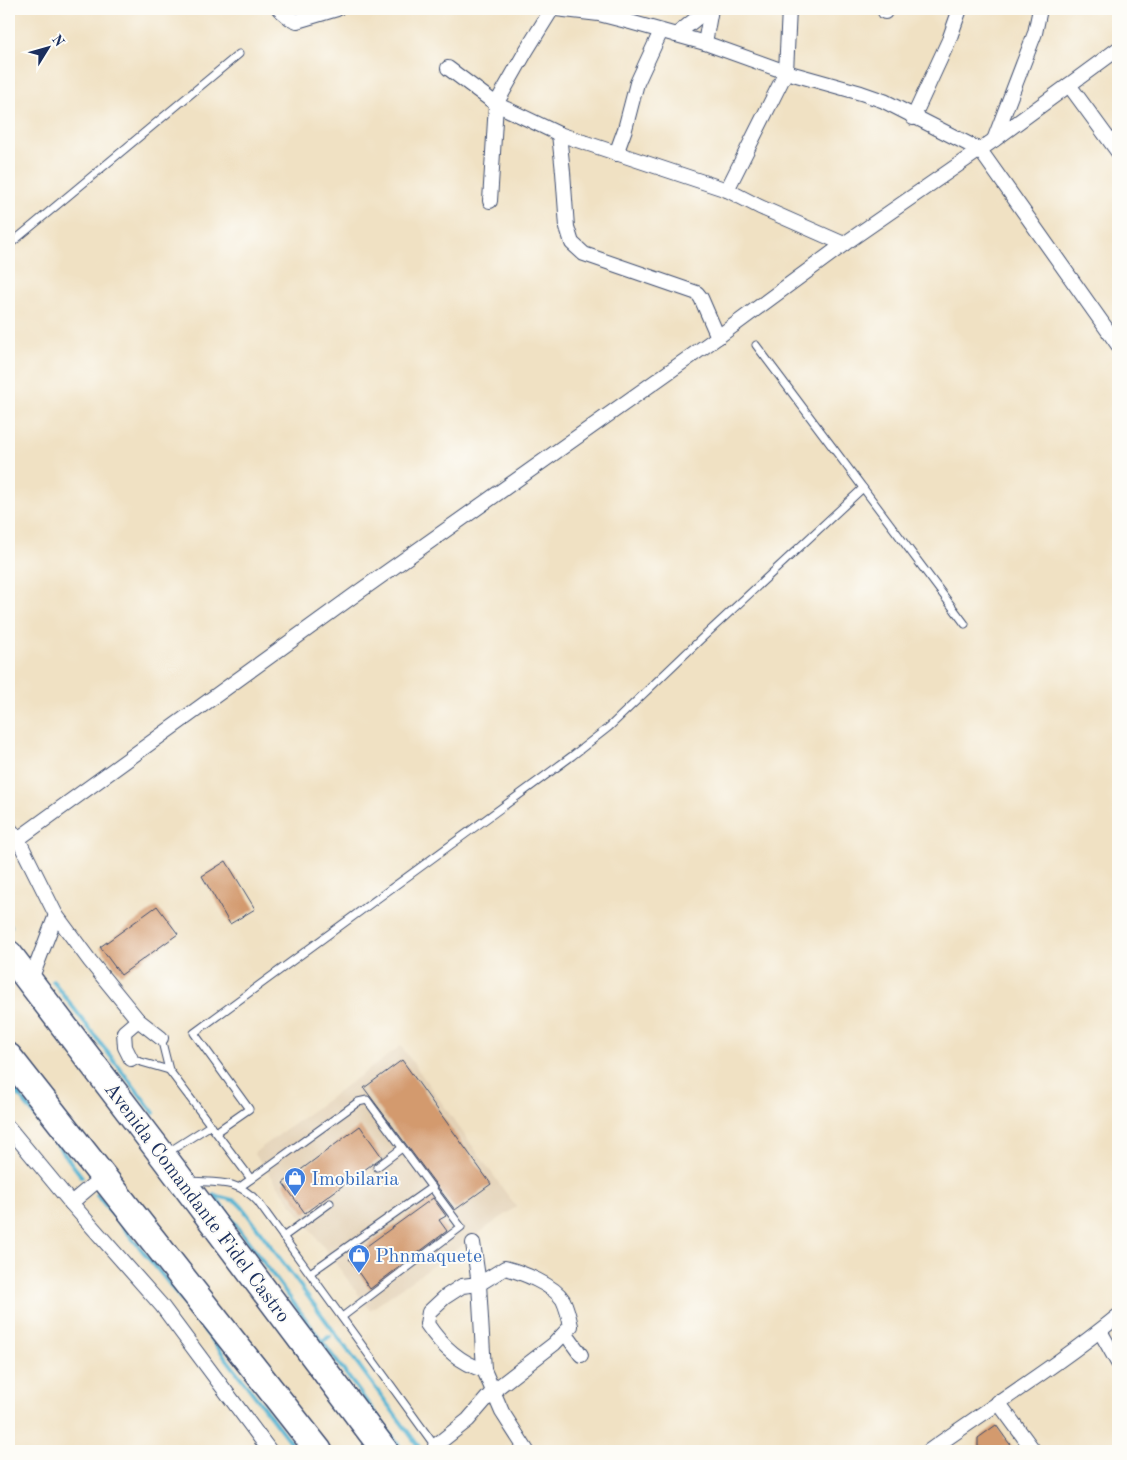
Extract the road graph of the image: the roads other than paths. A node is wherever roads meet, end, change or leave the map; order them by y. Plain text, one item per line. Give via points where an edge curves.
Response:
1 (279, 9) edge
2 (337, 9) edge
3 (554, 9) edge
4 (710, 9) edge
5 (789, 9) edge
6 (960, 9) edge
7 (1040, 9) edge
8 (661, 31) junction
9 (676, 35) junction
10 (704, 43) junction
11 (1118, 49) edge
12 (239, 54) dead end
13 (448, 68) dead end
14 (786, 72) junction
15 (1069, 85) junction
16 (496, 104) junction
17 (914, 118) junction
18 (559, 134) junction
19 (994, 140) junction
20 (980, 150) junction
21 (1118, 152) edge
22 (616, 154) junction
23 (727, 190) junction
24 (490, 201) dead end
25 (844, 244) junction
26 (9, 245) edge
27 (718, 337) junction
28 (756, 345) dead end
29 (1118, 345) edge
30 (863, 488) junction
31 (966, 624) dead end
32 (9, 828) edge
33 (18, 839) junction
34 (56, 915) junction
35 (9, 954) edge
36 (30, 982) junction
37 (138, 1020) junction
38 (161, 1038) joint
39 (9, 1056) edge
40 (131, 1059) joint
41 (169, 1070) junction
42 (211, 1124) junction
43 (9, 1128) edge
44 (216, 1132) junction
45 (402, 1148) junction
46 (163, 1156) junction
47 (377, 1167) dead end
48 (103, 1176) junction
49 (252, 1179) junction
50 (182, 1180) junction
51 (240, 1187) junction
52 (432, 1187) junction
53 (71, 1203) junction
54 (330, 1203) dead end
55 (283, 1237) junction
56 (474, 1243) dead end
57 (310, 1274) junction
58 (479, 1284) junction
59 (1118, 1316) edge
60 (342, 1317) junction
61 (1100, 1330) junction
62 (565, 1333) junction
63 (581, 1355) dead end
64 (1118, 1363) edge
65 (484, 1370) junction
66 (493, 1391) junction
67 (998, 1402) junction
68 (437, 1448) edge
69 (270, 1451) edge
70 (319, 1451) edge
71 (385, 1451) edge
72 (527, 1451) edge
73 (929, 1451) edge
74 (1034, 1451) edge

1 - 2 street via 297,21
3 - 8 street via 599,14
3 - 16 street
4 - 9 street
4 - 10 street
5 - 14 street
6 - 17 street
7 - 19 street via 1035,33
8 - 9 street
8 - 22 street via 637,83
9 - 10 street
10 - 14 street
11 - 15 street
12 - 26 lane
13 - 16 street
14 - 17 street via 884,101
14 - 23 street
15 - 19 street
15 - 21 street
16 - 18 street
16 - 24 street
17 - 20 street
18 - 22 street
18 - 27 street via 567,226 572,243 584,254 697,293
19 - 20 street
20 - 25 street
20 - 29 street
22 - 23 street
23 - 25 street
25 - 27 street
27 - 33 street
28 - 30 lane
30 - 31 lane
30 - 44 lane via 610,727 194,1032 249,1109
32 - 33 street
33 - 34 street
34 - 36 street
34 - 37 street
35 - 36 highway, Avenida Comandante Fidel Castro
36 - 46 highway, Avenida Comandante Fidel Castro
37 - 38 street
37 - 40 street via 124,1032 125,1047
38 - 41 lane
39 - 48 highway
40 - 41 lane
41 - 42 lane
42 - 44 lane
42 - 46 lane
43 - 53 street
44 - 49 lane
45 - 47 lane
45 - 49 lane via 366,1100 362,1100
45 - 52 lane
46 - 50 highway, Avenida Comandante Fidel Castro
48 - 53 street
48 - 70 highway
49 - 51 lane
50 - 51 lane
50 - 71 highway, Avenida Comandante Fidel Castro
51 - 55 lane via 258,1202
52 - 57 lane
52 - 60 lane via 461,1227
53 - 69 street via 162,1306
54 - 55 lane
55 - 57 lane
56 - 58 street
57 - 60 lane
58 - 62 street via 505,1268 537,1280 562,1298 572,1326
58 - 65 street
58 - 65 street via 462,1286 445,1297 429,1312 427,1324 457,1357
59 - 61 street
60 - 68 lane
61 - 64 street
61 - 67 street
62 - 63 street
62 - 66 street
65 - 66 street
66 - 68 street
66 - 72 street via 502,1412
67 - 73 street
67 - 74 street

